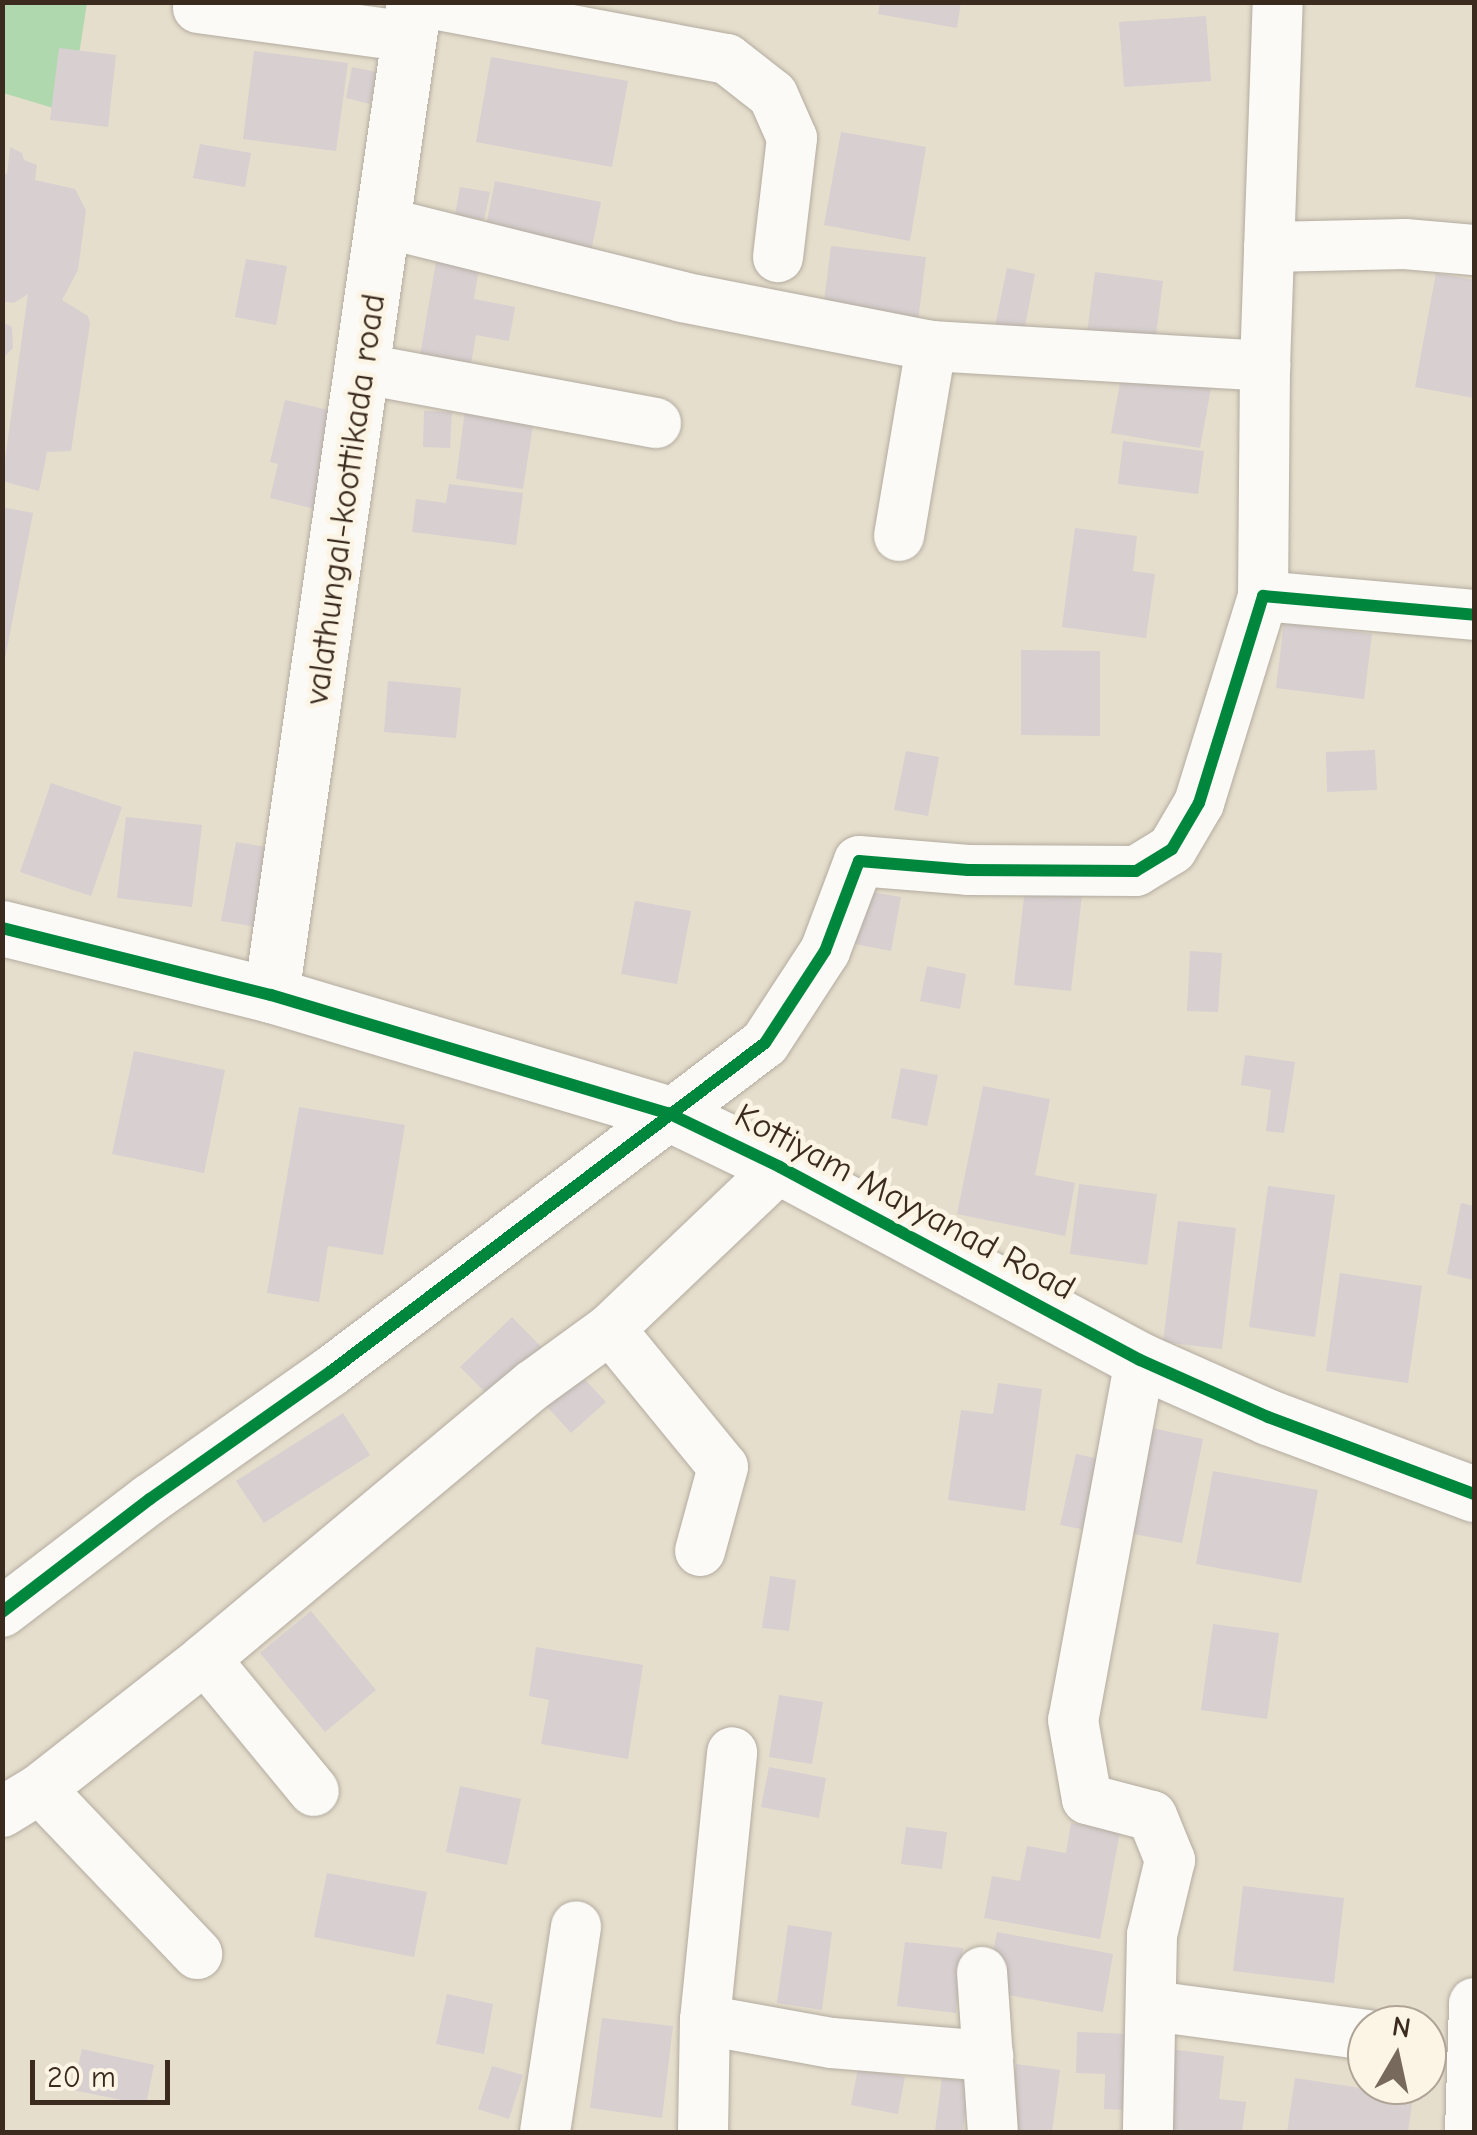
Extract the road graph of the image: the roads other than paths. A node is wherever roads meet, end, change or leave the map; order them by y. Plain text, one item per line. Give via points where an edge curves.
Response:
1 (1278, 2) edge
2 (198, 8) dead end
3 (416, 14) edge
4 (386, 223) junction
5 (1269, 247) junction
6 (1474, 250) edge
7 (778, 257) dead end
8 (931, 346) junction
9 (1265, 366) junction
10 (364, 369) junction
11 (656, 423) dead end
12 (899, 536) dead end
13 (1263, 596) junction
14 (1474, 616) edge
15 (2, 928) edge
16 (271, 995) junction
17 (668, 1113) junction
18 (780, 1167) junction
19 (610, 1329) junction
20 (1140, 1360) junction
21 (1474, 1494) edge
22 (700, 1551) dead end
23 (2, 1612) edge
24 (205, 1660) junction
25 (732, 1752) dead end
26 (314, 1791) dead end
27 (21, 1800) edge
28 (576, 1926) dead end
29 (197, 1954) dead end
30 (982, 1972) dead end
31 (1153, 2006) junction
32 (705, 2020) junction
33 (1347, 2032) edge
34 (1457, 2032) edge
35 (988, 2056) junction
36 (544, 2132) edge
37 (703, 2132) edge
38 (993, 2132) edge
39 (1148, 2132) edge
40 (1470, 2132) edge

1 - 5 street
2 - 3 street
3 - 4 street, valathungal-koottikada road
3 - 7 street via 726,59 774,95 792,138
4 - 8 street via 682,297
4 - 10 street, valathungal-koottikada road
5 - 6 street
5 - 9 street
8 - 9 street
8 - 12 street
9 - 13 street
10 - 11 street
10 - 16 street, valathungal-koottikada road
13 - 14 street
13 - 17 street via 1199,803 1172,849 1136,871 968,870 859,861 825,951 765,1043
15 - 16 street, Kottiyam Mayyanad Road
16 - 17 street, Kottiyam Mayyanad Road
17 - 18 street, Kottiyam Mayyanad Road
17 - 23 street
18 - 19 street
18 - 20 street, Kottiyam Mayyanad Road
19 - 22 street via 722,1468
19 - 24 street via 533,1385
20 - 21 street, Kottiyam Mayyanad Road via 1268,1417
20 - 31 street via 1073,1720 1087,1799 1152,1816 1170,1860 1152,1935
24 - 26 street
24 - 27 street
25 - 32 street
27 - 29 street
28 - 36 street
30 - 35 street
31 - 33 street
31 - 39 street
32 - 35 street via 832,2043
32 - 37 street
34 - 40 street
35 - 38 street

